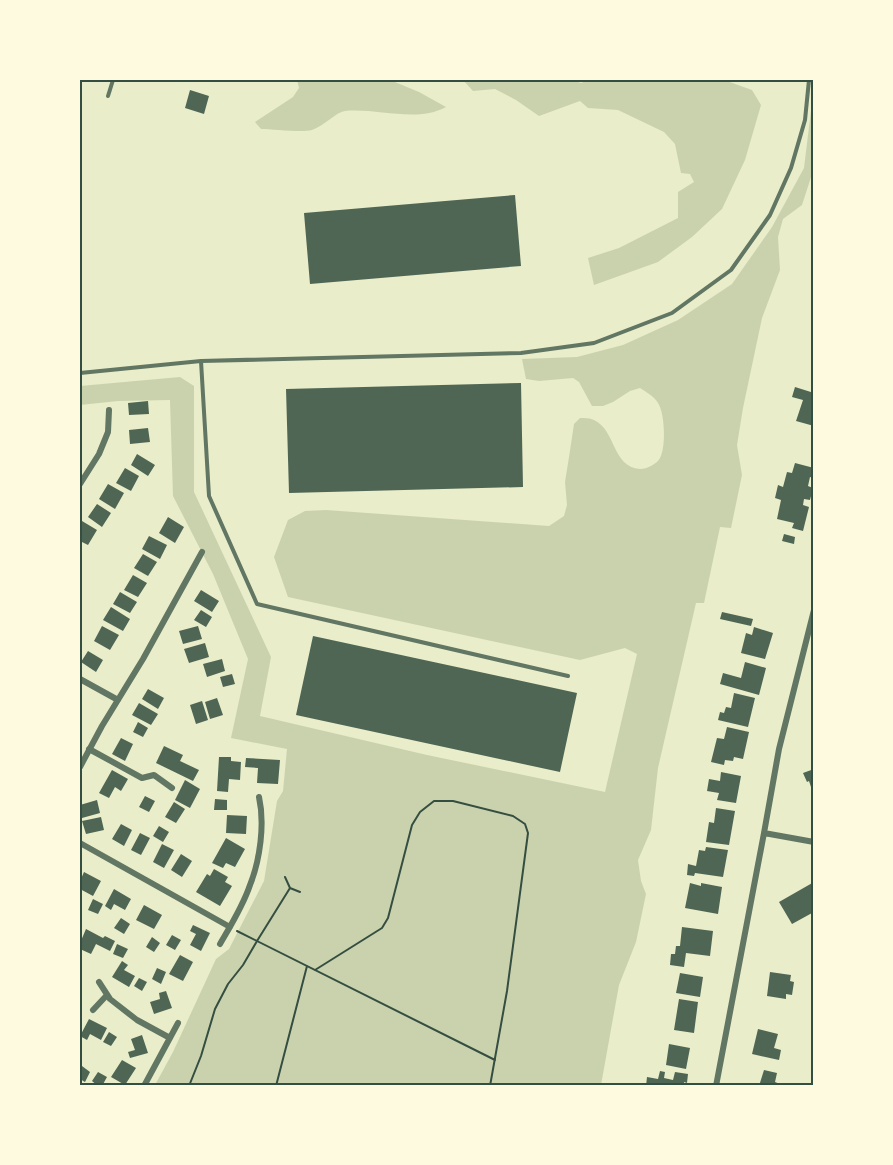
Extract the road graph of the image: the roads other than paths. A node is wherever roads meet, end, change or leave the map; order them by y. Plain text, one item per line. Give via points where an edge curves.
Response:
1 (113, 80) edge
2 (809, 80) edge
3 (108, 96) dead end
4 (201, 361) junction
5 (80, 373) edge
6 (109, 410) dead end
7 (80, 484) edge
8 (202, 552) dead end
9 (813, 610) edge
10 (568, 676) dead end
11 (80, 679) edge
12 (118, 700) junction
13 (89, 749) junction
14 (80, 767) edge
15 (172, 788) dead end
16 (259, 797) dead end
17 (764, 833) junction
18 (813, 842) edge
19 (80, 843) edge
20 (230, 927) junction
21 (220, 944) dead end
22 (99, 982) dead end
23 (107, 994) junction
24 (93, 1010) dead end
25 (178, 1023) dead end
26 (170, 1038) junction
27 (144, 1086) edge
28 (716, 1086) edge

1 - 3 lane
2 - 4 lane via 805,120 791,168 770,215 731,270 672,313 594,343 521,352
4 - 5 lane
4 - 10 lane via 209,496 257,604
6 - 7 street via 108,432
8 - 12 street
9 - 17 street via 778,750
11 - 12 street
12 - 13 street
13 - 14 street
13 - 15 street via 142,778 154,775
16 - 20 street via 262,827 256,867
17 - 18 street
17 - 28 street
19 - 20 street
20 - 21 street
22 - 23 street
23 - 24 street
23 - 26 street via 137,1020
25 - 26 street
26 - 27 street

